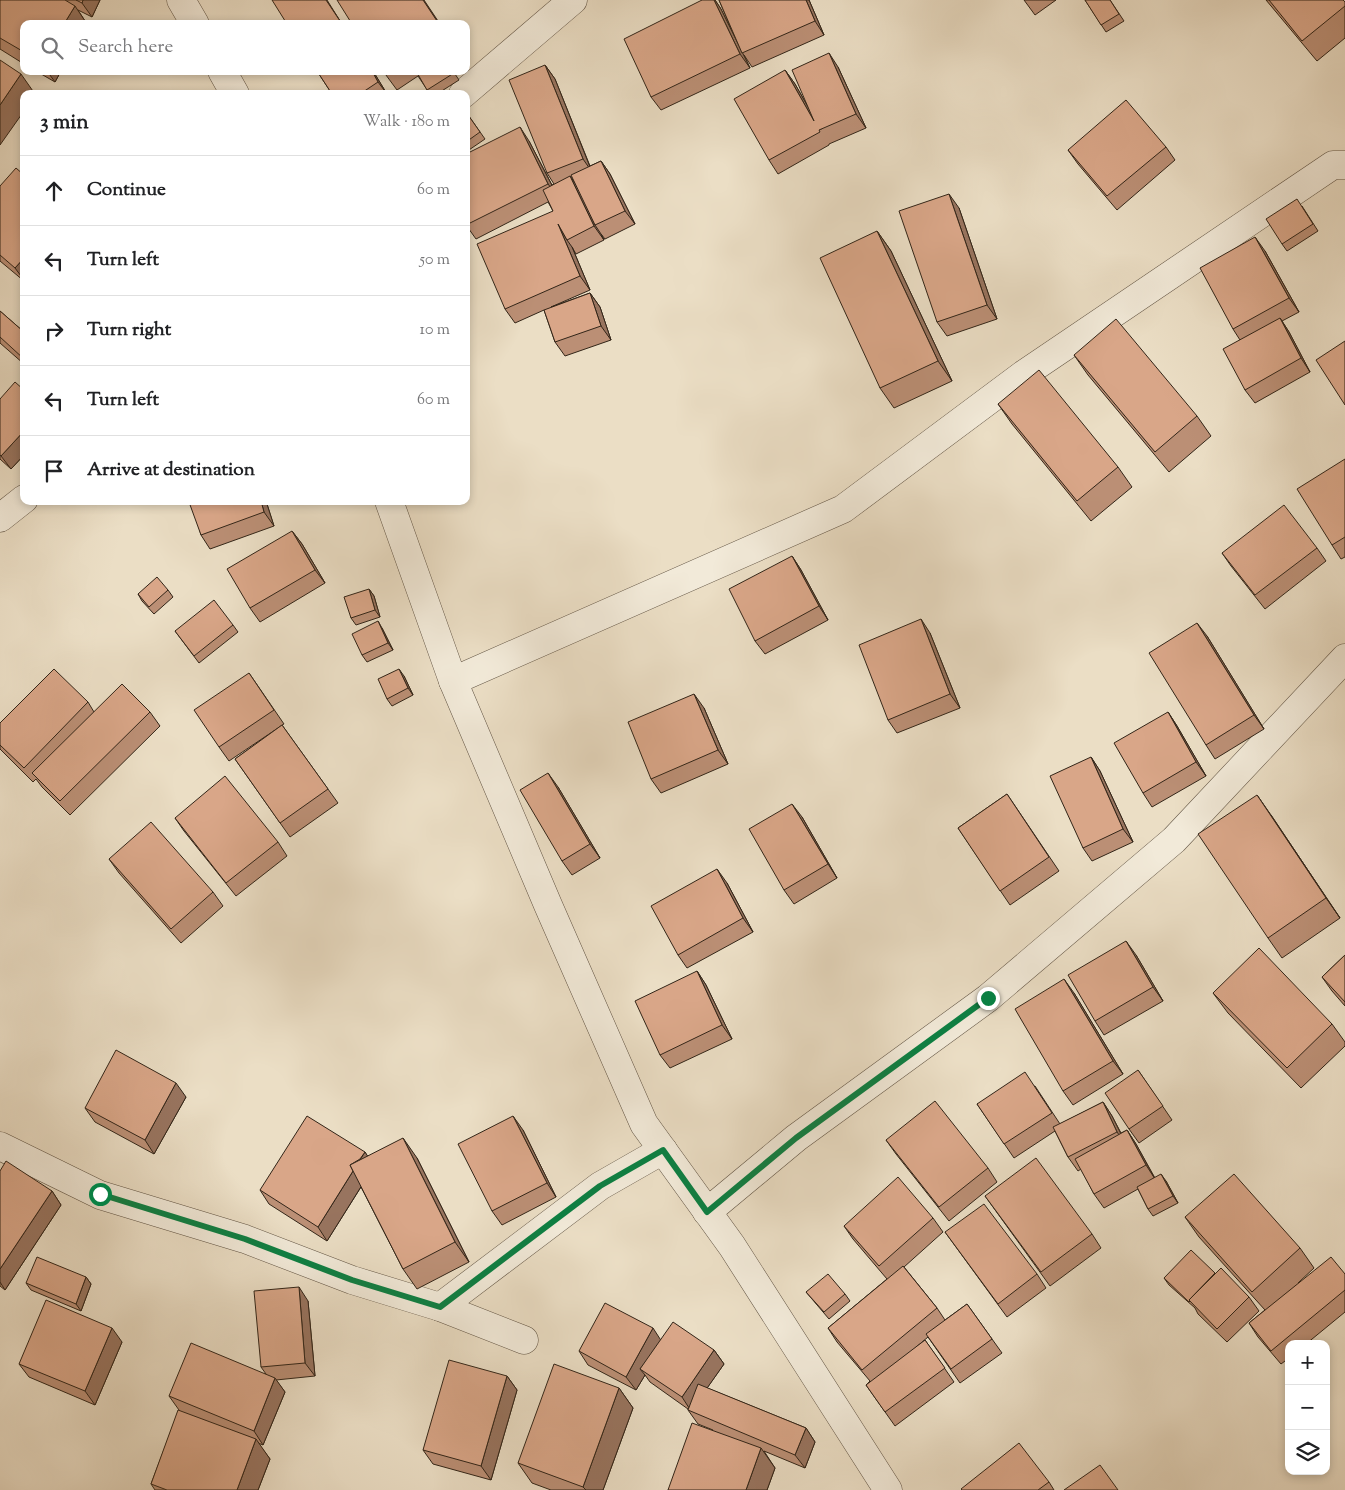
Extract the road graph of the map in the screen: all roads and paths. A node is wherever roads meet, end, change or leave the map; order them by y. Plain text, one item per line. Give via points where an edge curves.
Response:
1 (181, 0) edge
2 (573, 0) edge
3 (193, 20) edge
4 (224, 75) edge
5 (233, 90) edge
6 (468, 90) edge
7 (1345, 165) edge
8 (20, 502) edge
9 (391, 505) edge
10 (0, 518) edge
11 (1345, 658) edge
12 (453, 681) junction
13 (0, 1146) edge
14 (663, 1150) junction
15 (707, 1212) junction
16 (440, 1307) junction
17 (524, 1340) dead end
18 (888, 1490) edge

1 - 3 street
2 - 6 street
4 - 5 street
7 - 12 street via 1333,165 1024,374 843,509
8 - 10 street
9 - 12 street
11 - 15 street via 1174,840 988,998 796,1138
12 - 14 street via 644,1124
13 - 16 street via 100,1194 245,1239 352,1280
14 - 15 street
14 - 16 street via 600,1186
15 - 18 street
16 - 17 street

